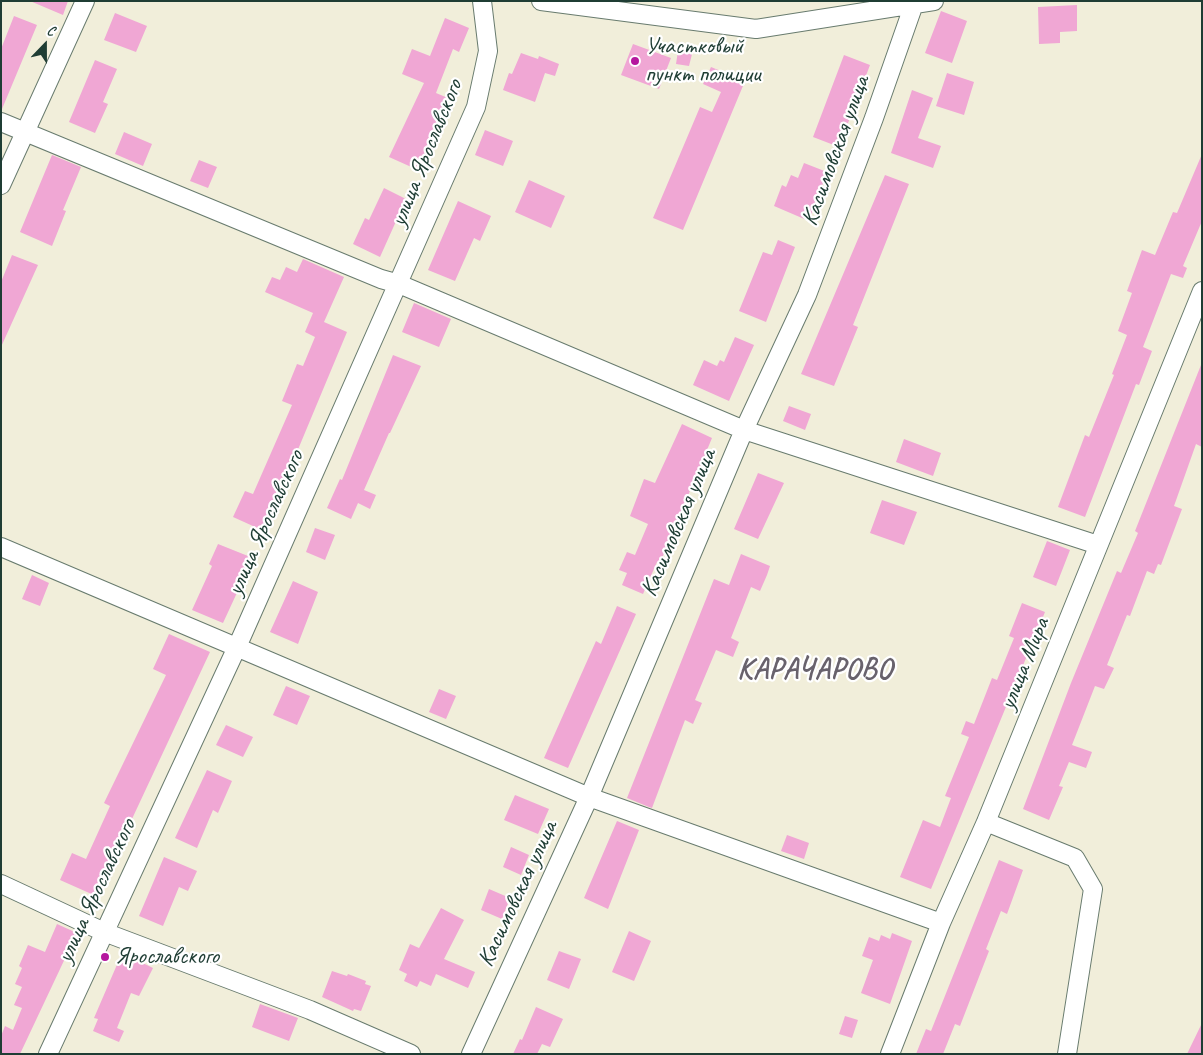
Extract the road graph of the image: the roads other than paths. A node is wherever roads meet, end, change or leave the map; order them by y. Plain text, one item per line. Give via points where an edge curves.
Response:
1 (85, 1) edge
2 (482, 1) edge
3 (541, 1) edge
4 (934, 1) edge
5 (914, 4) junction
6 (1, 122) edge
7 (25, 132) junction
8 (1, 185) edge
9 (399, 284) junction
10 (1202, 291) edge
11 (744, 430) junction
12 (1098, 545) junction
13 (1, 546) edge
14 (237, 647) junction
15 (589, 797) junction
16 (986, 822) junction
17 (1, 884) edge
18 (941, 923) junction
19 (104, 932) junction
20 (48, 1054) edge
21 (411, 1054) edge
22 (471, 1054) edge
23 (890, 1054) edge
24 (1067, 1054) edge

1 - 7 street
2 - 9 street, улица Ярославского via 488,51 476,107
3 - 5 street via 756,29
4 - 5 street
5 - 11 street, Касимовская улица via 807,295
6 - 7 street
7 - 8 street
7 - 9 street
9 - 11 street
9 - 14 street, улица Ярославского
10 - 12 street, улица Мира
11 - 12 street
11 - 15 street, Касимовская улица
12 - 16 street, улица Мира
13 - 14 street
14 - 15 street
14 - 19 street, улица Ярославского
15 - 18 street
15 - 22 street, Касимовская улица
16 - 18 street, улица Мира
16 - 24 street via 1075,858 1093,889
17 - 19 street
18 - 23 street, улица Мира
19 - 20 street, улица Ярославского
19 - 21 street via 310,1010

